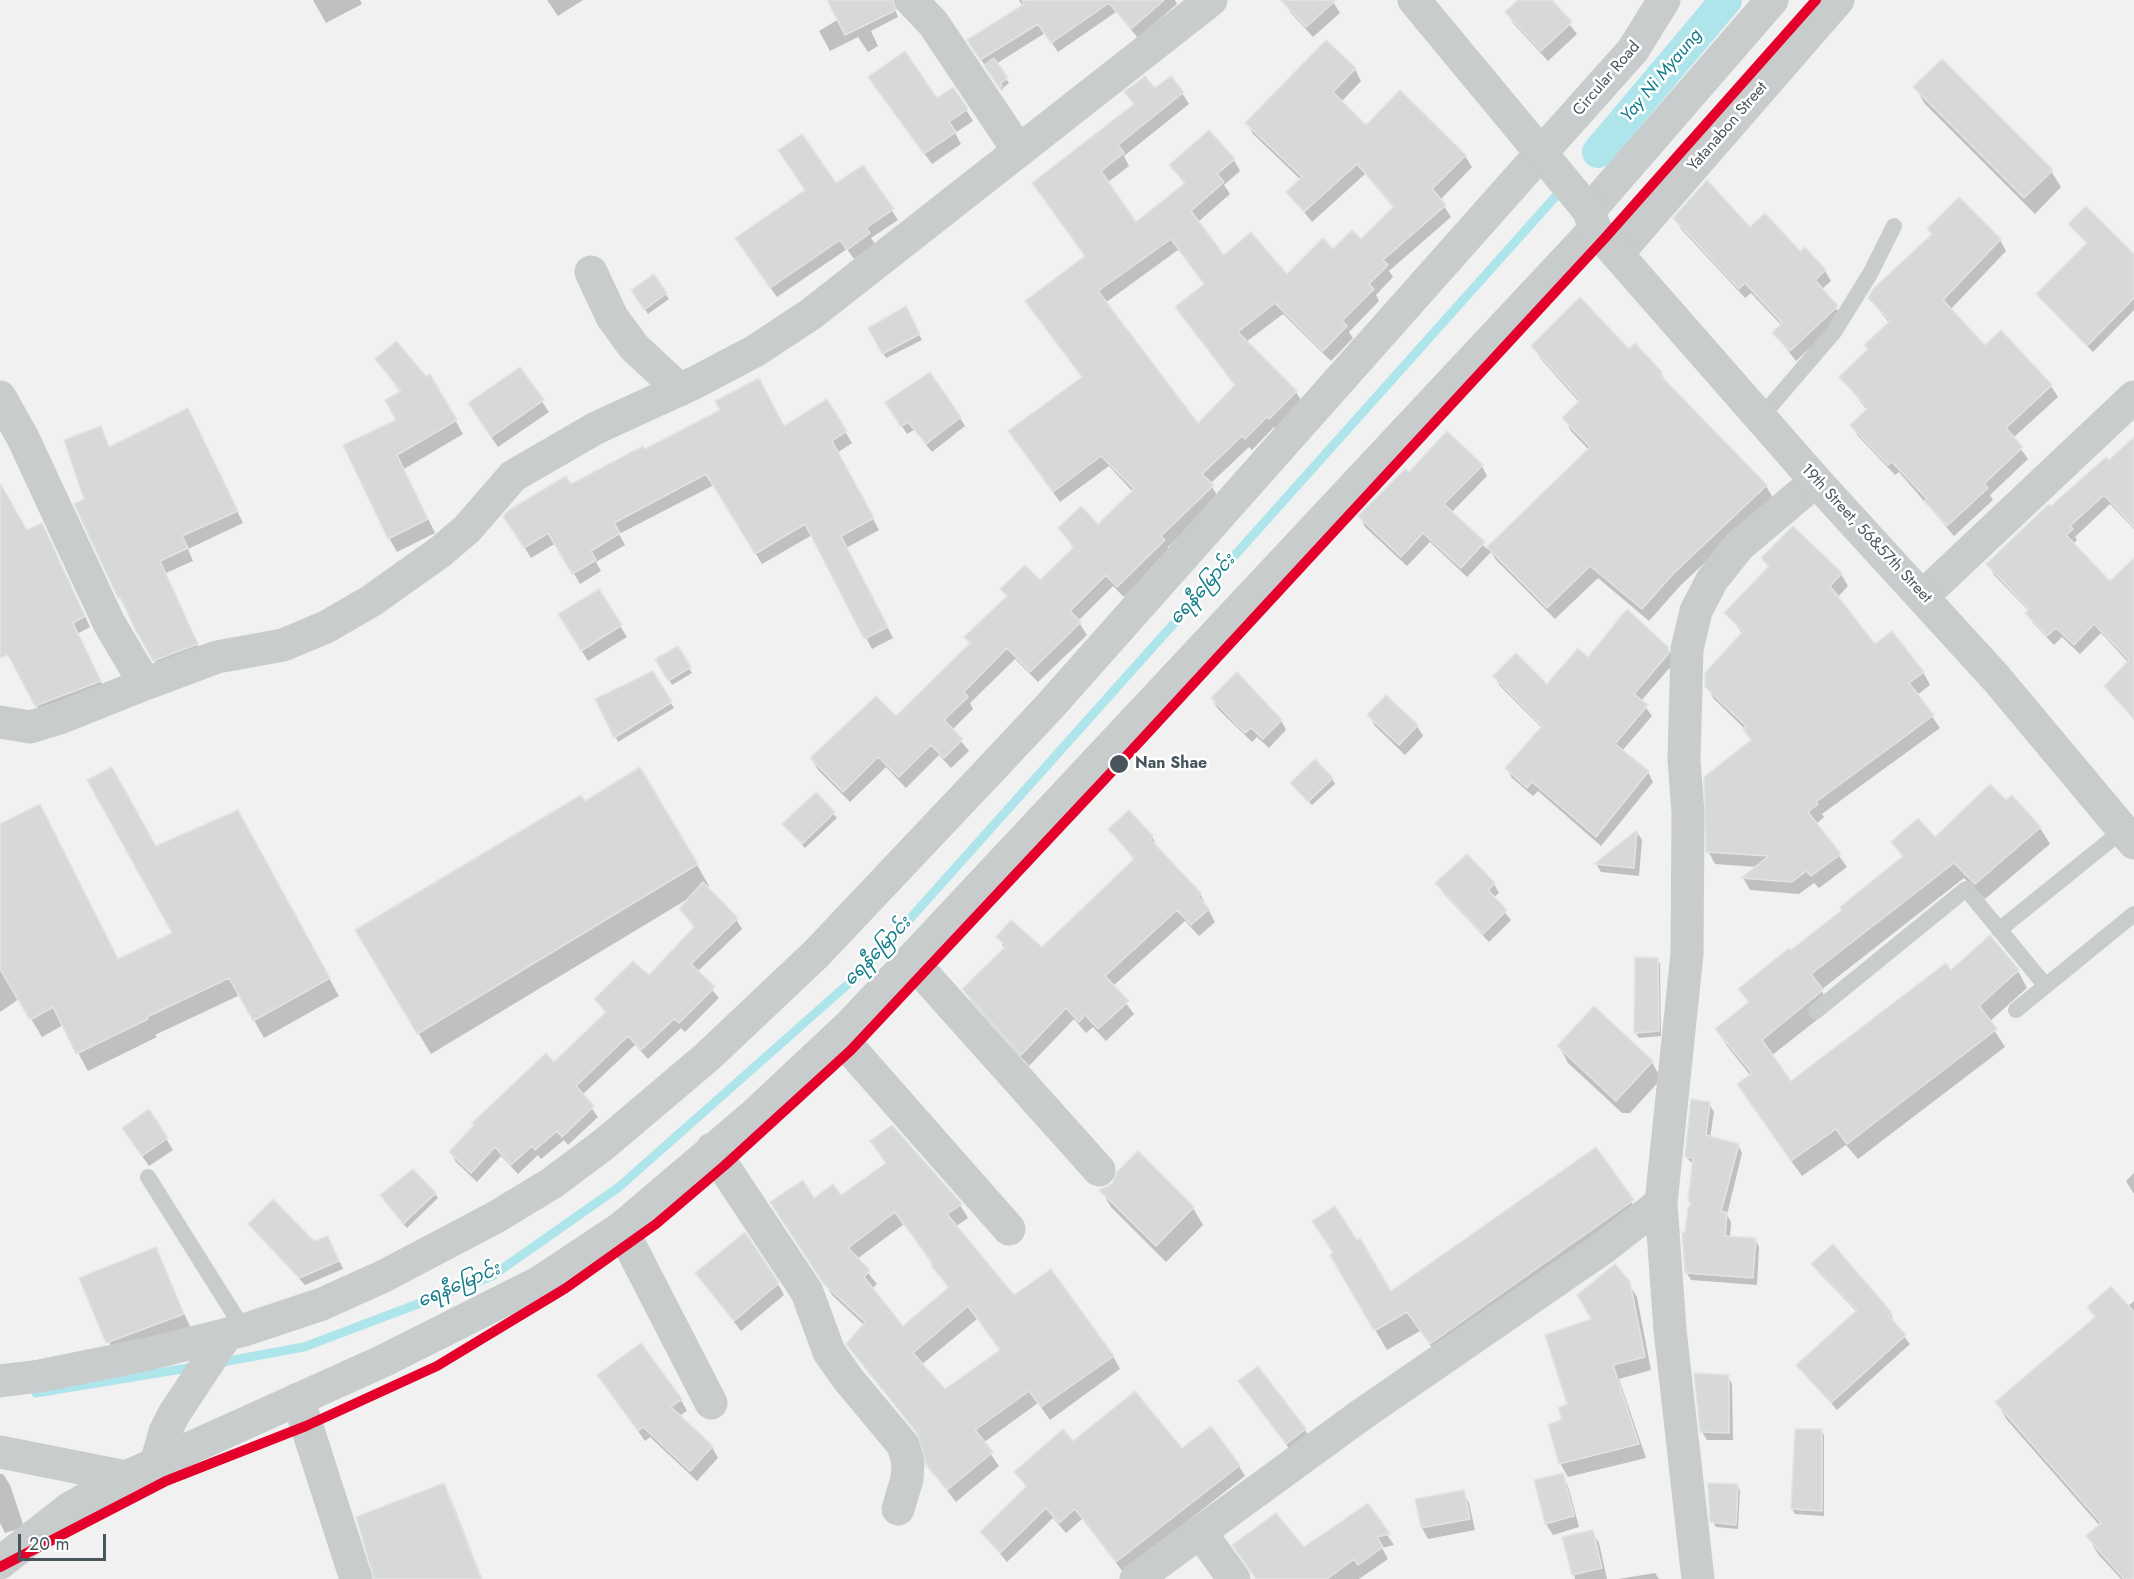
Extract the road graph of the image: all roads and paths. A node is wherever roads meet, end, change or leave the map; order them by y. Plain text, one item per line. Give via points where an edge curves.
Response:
1 (911, 0) edge
2 (1211, 0) edge
3 (1414, 0) edge
4 (1664, 0) edge
5 (1772, 0) edge
6 (1838, 0) edge
7 (1018, 150) junction
8 (1542, 152) junction
9 (1592, 220) junction
10 (1894, 226) dead end
11 (1618, 253) junction
12 (591, 272) dead end
13 (680, 390) junction
14 (2134, 397) edge
15 (1761, 417) junction
16 (5, 418) edge
17 (1816, 481) junction
18 (1923, 596) junction
19 (145, 684) junction
20 (0, 722) edge
21 (2129, 837) edge
22 (2134, 914) edge
23 (1999, 930) junction
24 (911, 960) junction
25 (2045, 985) junction
26 (2016, 1010) dead end
27 (1816, 1011) dead end
28 (839, 1036) junction
29 (712, 1149) junction
30 (1099, 1170) dead end
31 (148, 1177) dead end
32 (1661, 1203) junction
33 (621, 1228) junction
34 (1009, 1229) dead end
35 (228, 1339) junction
36 (0, 1381) edge
37 (298, 1399) junction
38 (711, 1403) dead end
39 (0, 1452) edge
40 (157, 1459) junction
41 (126, 1477) junction
42 (898, 1509) dead end
43 (1200, 1532) junction
44 (0, 1563) edge
45 (356, 1579) edge
46 (1136, 1579) edge
47 (1234, 1579) edge
48 (1698, 1579) edge

1 - 7 street via 933,23
2 - 7 street
3 - 8 street, 19th Street, 56&57th Street
4 - 8 street, Circular Road via 1633,51
5 - 9 street
6 - 11 street, Yatanabon Street
7 - 13 street via 811,314 755,351
8 - 9 street, 19th Street, 56&57th Street
8 - 35 street, Circular Road via 1050,706 816,954 706,1057 552,1183 384,1276
9 - 11 street, 19th Street, 56&57th Street
9 - 24 street
10 - 15 lane via 1834,332
11 - 15 street, 19th Street, 56&57th Street
12 - 13 street via 612,317 634,347
13 - 19 street via 597,428 513,476 467,529 440,552 371,602 326,627 283,645 217,657
14 - 18 street
15 - 17 street, 19th Street, 56&57th Street
16 - 19 street via 109,623
17 - 18 street, 19th Street, 56&57th Street
17 - 32 street via 1739,546 1712,580 1696,612 1688,649 1684,760 1688,813 1687,954
18 - 21 street, 19th Street, 56&57th Street
19 - 20 street via 30,727
21 - 23 lane
22 - 25 lane
23 - 25 lane
23 - 27 lane via 1966,889
24 - 28 street
24 - 30 street
25 - 26 lane
28 - 29 street
28 - 34 street
29 - 33 street
29 - 42 street via 807,1292 829,1352 903,1444 907,1479
31 - 35 lane
32 - 43 street via 1602,1249
32 - 48 street via 1670,1329
33 - 37 street via 540,1282
33 - 38 street
35 - 36 street, Circular Road
35 - 40 street via 174,1414
37 - 40 street
37 - 45 street
39 - 41 street
40 - 41 street
41 - 44 street via 70,1508
43 - 46 street
43 - 47 street

